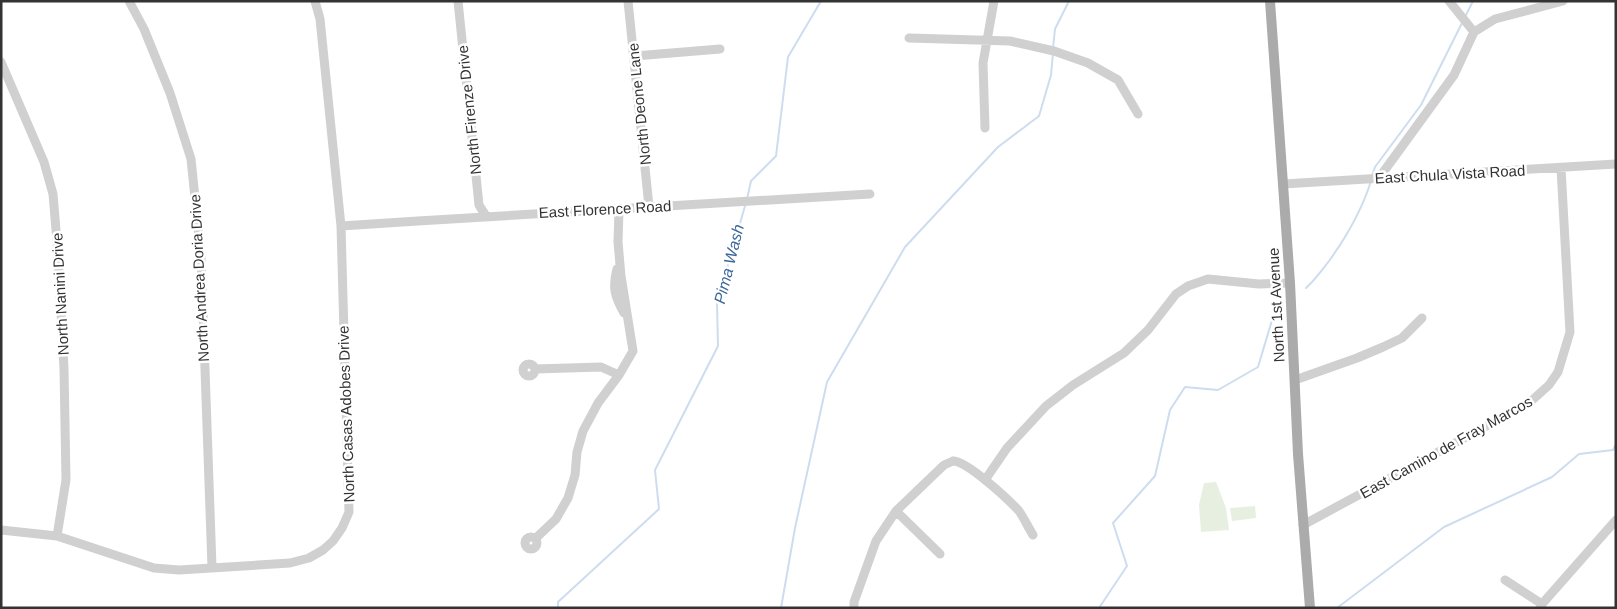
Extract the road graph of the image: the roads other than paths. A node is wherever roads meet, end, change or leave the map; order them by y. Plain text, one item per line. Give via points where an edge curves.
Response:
1 (129, 1) edge
2 (315, 1) edge
3 (458, 1) edge
4 (628, 1) edge
5 (994, 1) edge
6 (1270, 1) edge
7 (1449, 1) edge
8 (1562, 1) edge
9 (1474, 32) junction
10 (909, 38) dead end
11 (987, 39) junction
12 (720, 49) dead end
13 (635, 56) junction
14 (1, 62) edge
15 (1138, 114) dead end
16 (985, 128) dead end
17 (1616, 164) edge
18 (1561, 168) junction
19 (1379, 178) junction
20 (1283, 184) junction
21 (870, 194) dead end
22 (649, 207) junction
23 (619, 210) junction
24 (486, 216) junction
25 (340, 226) junction
26 (1290, 283) junction
27 (1422, 318) dead end
28 (535, 369) dead end
29 (619, 376) junction
30 (1295, 380) junction
31 (985, 480) junction
32 (896, 511) junction
33 (1616, 520) edge
34 (1303, 526) junction
35 (1, 530) edge
36 (1033, 535) dead end
37 (57, 536) junction
38 (536, 538) dead end
39 (940, 554) dead end
40 (212, 567) junction
41 (1505, 580) dead end
42 (1541, 606) edge
43 (854, 608) edge
44 (1310, 608) edge

1 - 40 street, North Andrea Doria Drive via 170,93 191,158 201,256
2 - 25 street, North Casas Adobes Drive via 321,30
3 - 24 street, North Firenze Drive via 478,205
4 - 13 street, North Deone Lane
5 - 11 street
6 - 20 main road, North 1st Avenue
7 - 9 street
8 - 9 street via 1495,19
9 - 19 street via 1454,75
10 - 11 street
11 - 15 street via 1045,49 1088,64 1118,80
11 - 16 street via 983,63
12 - 13 street
13 - 22 street, North Deone Lane
14 - 37 street, North Nanini Drive via 44,162 53,194 64,369 66,480
17 - 18 street, East Chula Vista Road
18 - 19 street, East Chula Vista Road
18 - 34 street, East Camino de Fray Marcos via 1570,332 1558,372 1549,385 1530,403
19 - 20 street, East Chula Vista Road
20 - 26 main road, North 1st Avenue
21 - 22 street, East Florence Road
22 - 23 street, East Florence Road
23 - 24 street, East Florence Road
23 - 29 street via 615,298 628,320 633,351
24 - 25 street, East Florence Road
25 - 40 street, North Casas Adobes Drive via 349,512 333,541 309,558 290,563
26 - 30 main road, North 1st Avenue
26 - 31 street via 1259,284 1208,279 1182,290 1130,347 1046,406 1007,448
27 - 30 street via 1402,338 1383,348
28 - 29 street via 601,367
29 - 38 street via 598,403 583,431 568,498 556,519
30 - 34 main road, North 1st Avenue
31 - 32 street via 952,457
31 - 36 street via 1020,512
32 - 39 street
32 - 43 street via 876,541
33 - 42 street
34 - 44 main road, North 1st Avenue
35 - 37 street, North Casas Adobes Drive
37 - 40 street, North Casas Adobes Drive via 154,568
41 - 42 street

